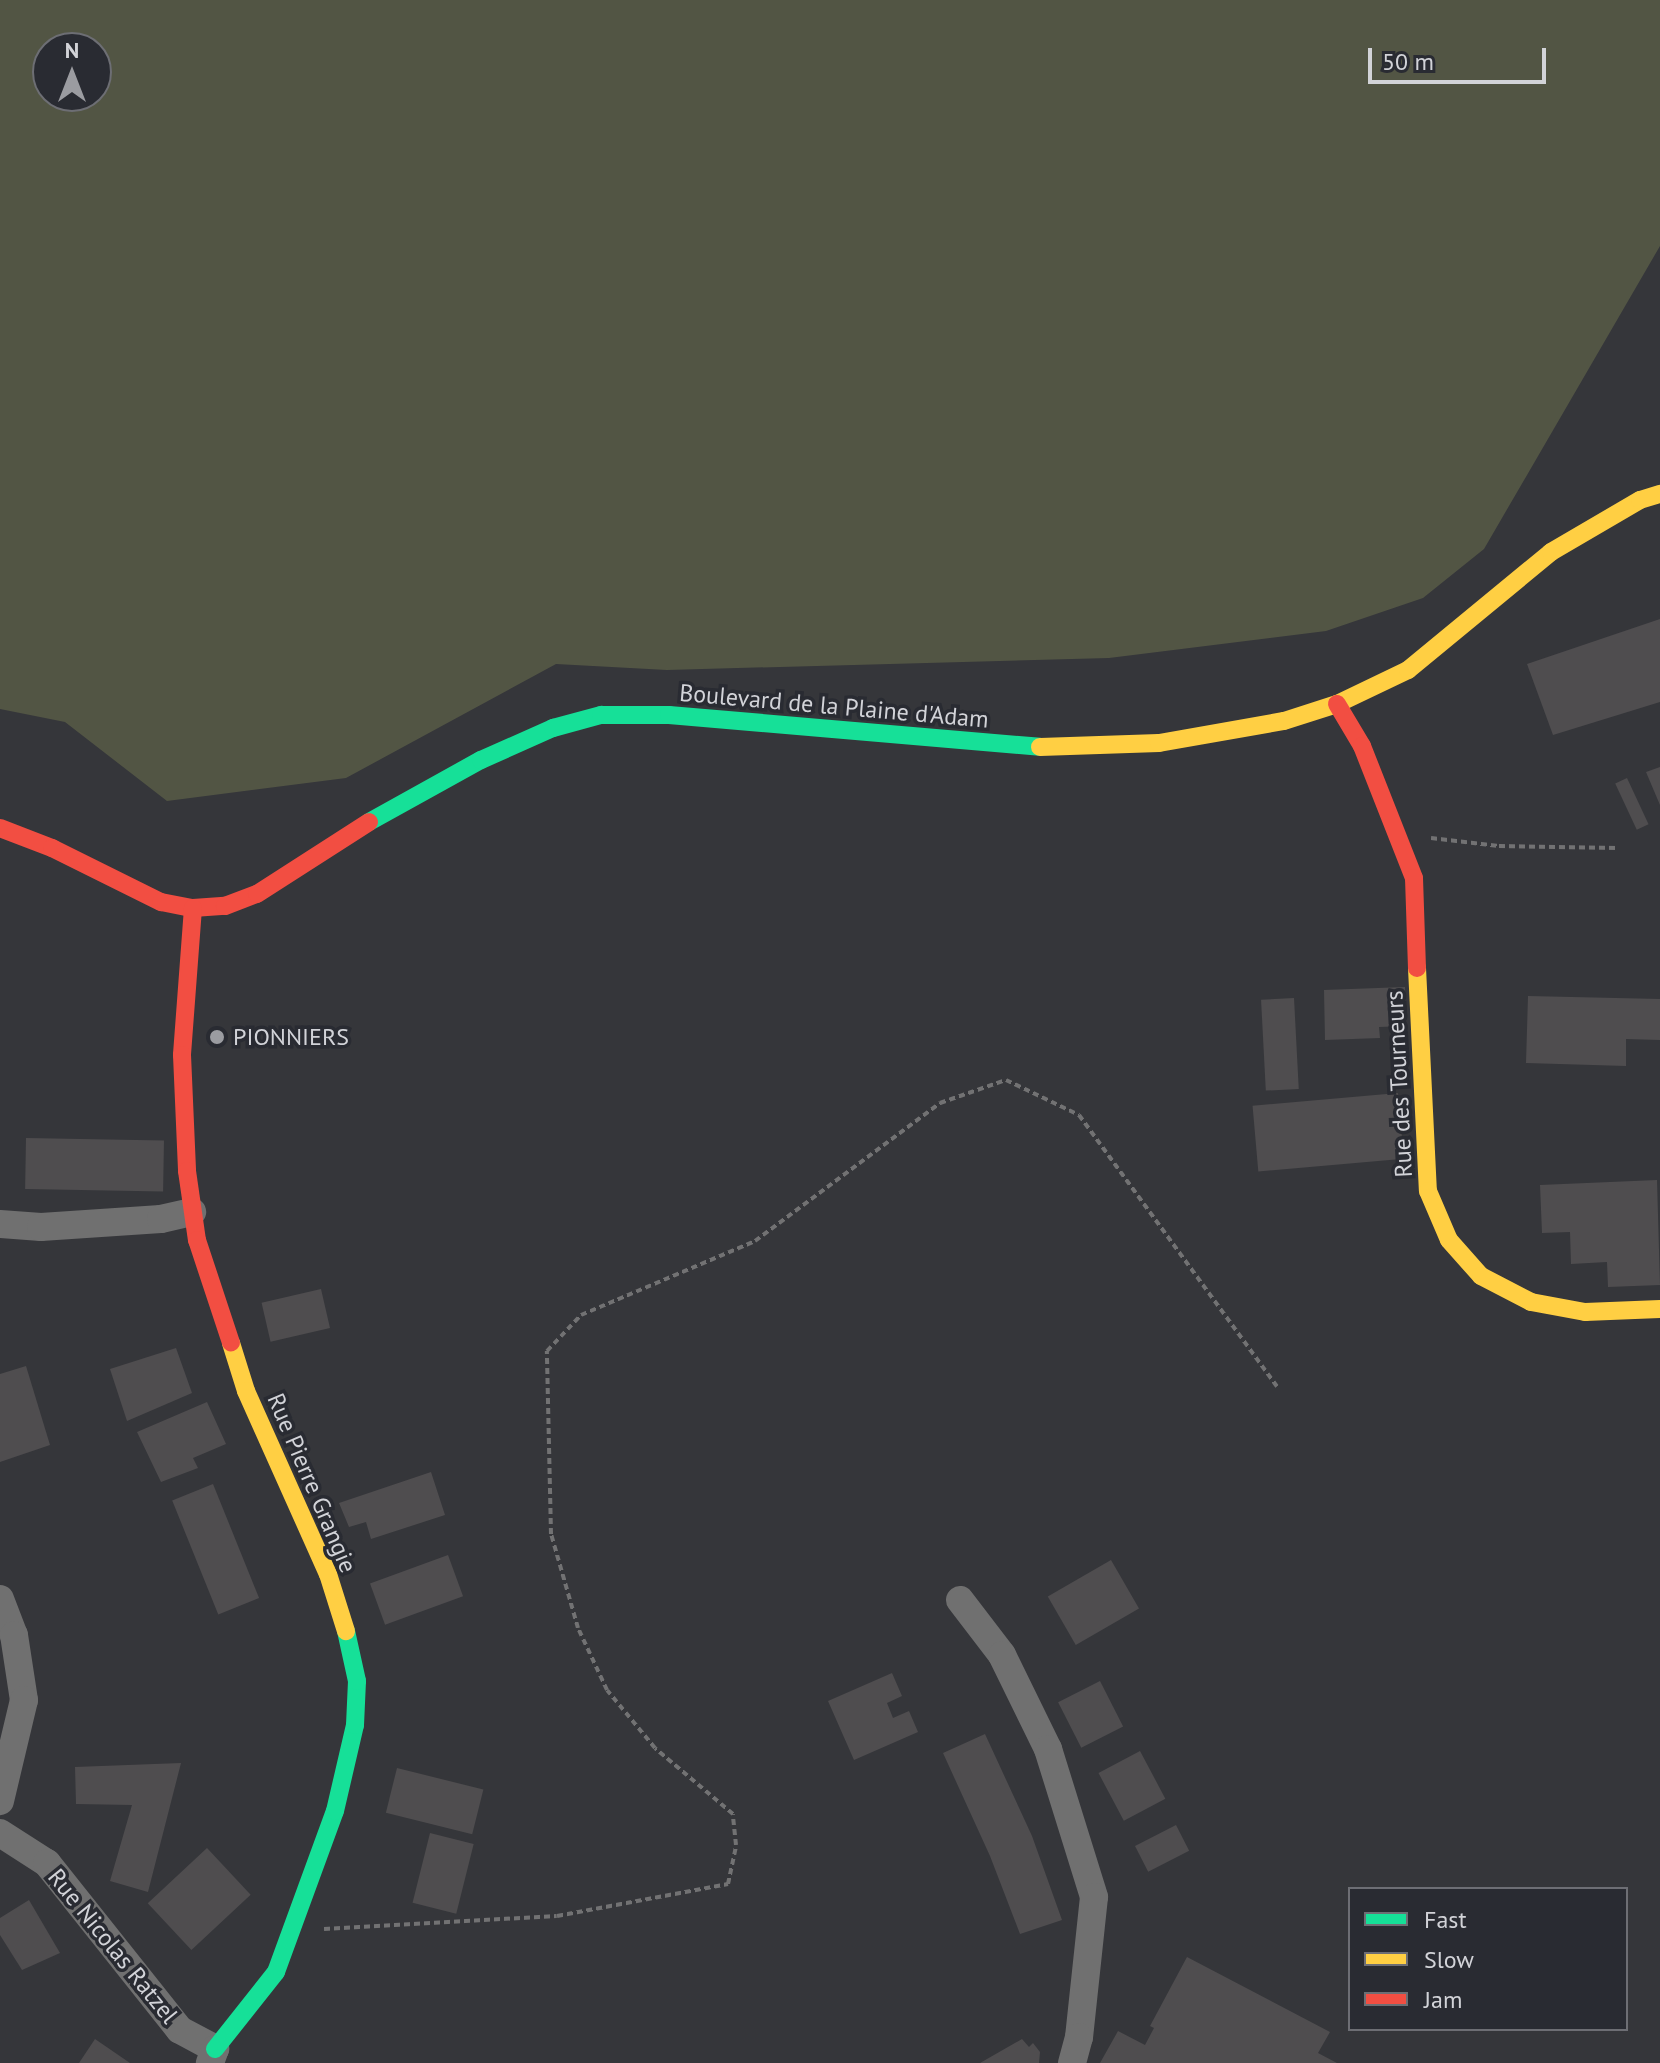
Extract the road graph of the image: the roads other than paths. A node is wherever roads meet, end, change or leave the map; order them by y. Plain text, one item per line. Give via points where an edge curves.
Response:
1 (1660, 494) edge
2 (1337, 704) junction
3 (0, 828) edge
4 (193, 908) junction
5 (192, 1212) junction
6 (0, 1224) edge
7 (1660, 1309) edge
8 (0, 1599) edge
9 (960, 1600) dead end
10 (0, 1801) edge
11 (0, 1833) edge
12 (212, 2056) edge
13 (1072, 2063) edge

1 - 2 street, Boulevard de la Plaine d'Adam via 1640,500 1551,552 1408,670
2 - 4 street, Boulevard de la Plaine d'Adam via 1284,721 1159,743 1030,747 669,715 601,715 553,728 399,802 257,894 225,906
2 - 7 street, Rue des Tourneurs via 1362,746 1414,878 1428,1191 1449,1240 1481,1276 1531,1302 1585,1312
3 - 4 street, Boulevard de la Plaine d'Adam via 161,902
4 - 5 street, Rue Pierre Grangie via 182,1055
5 - 6 street via 41,1227
5 - 12 street, Rue Pierre Grangie via 246,1391 328,1574 357,1681 355,1725 335,1811 292,1931 276,1972
8 - 10 street via 14,1635 24,1700
9 - 13 street via 1002,1655 1048,1749 1094,1897
11 - 12 street, Rue Nicolas Ratzel via 47,1863 180,2030

